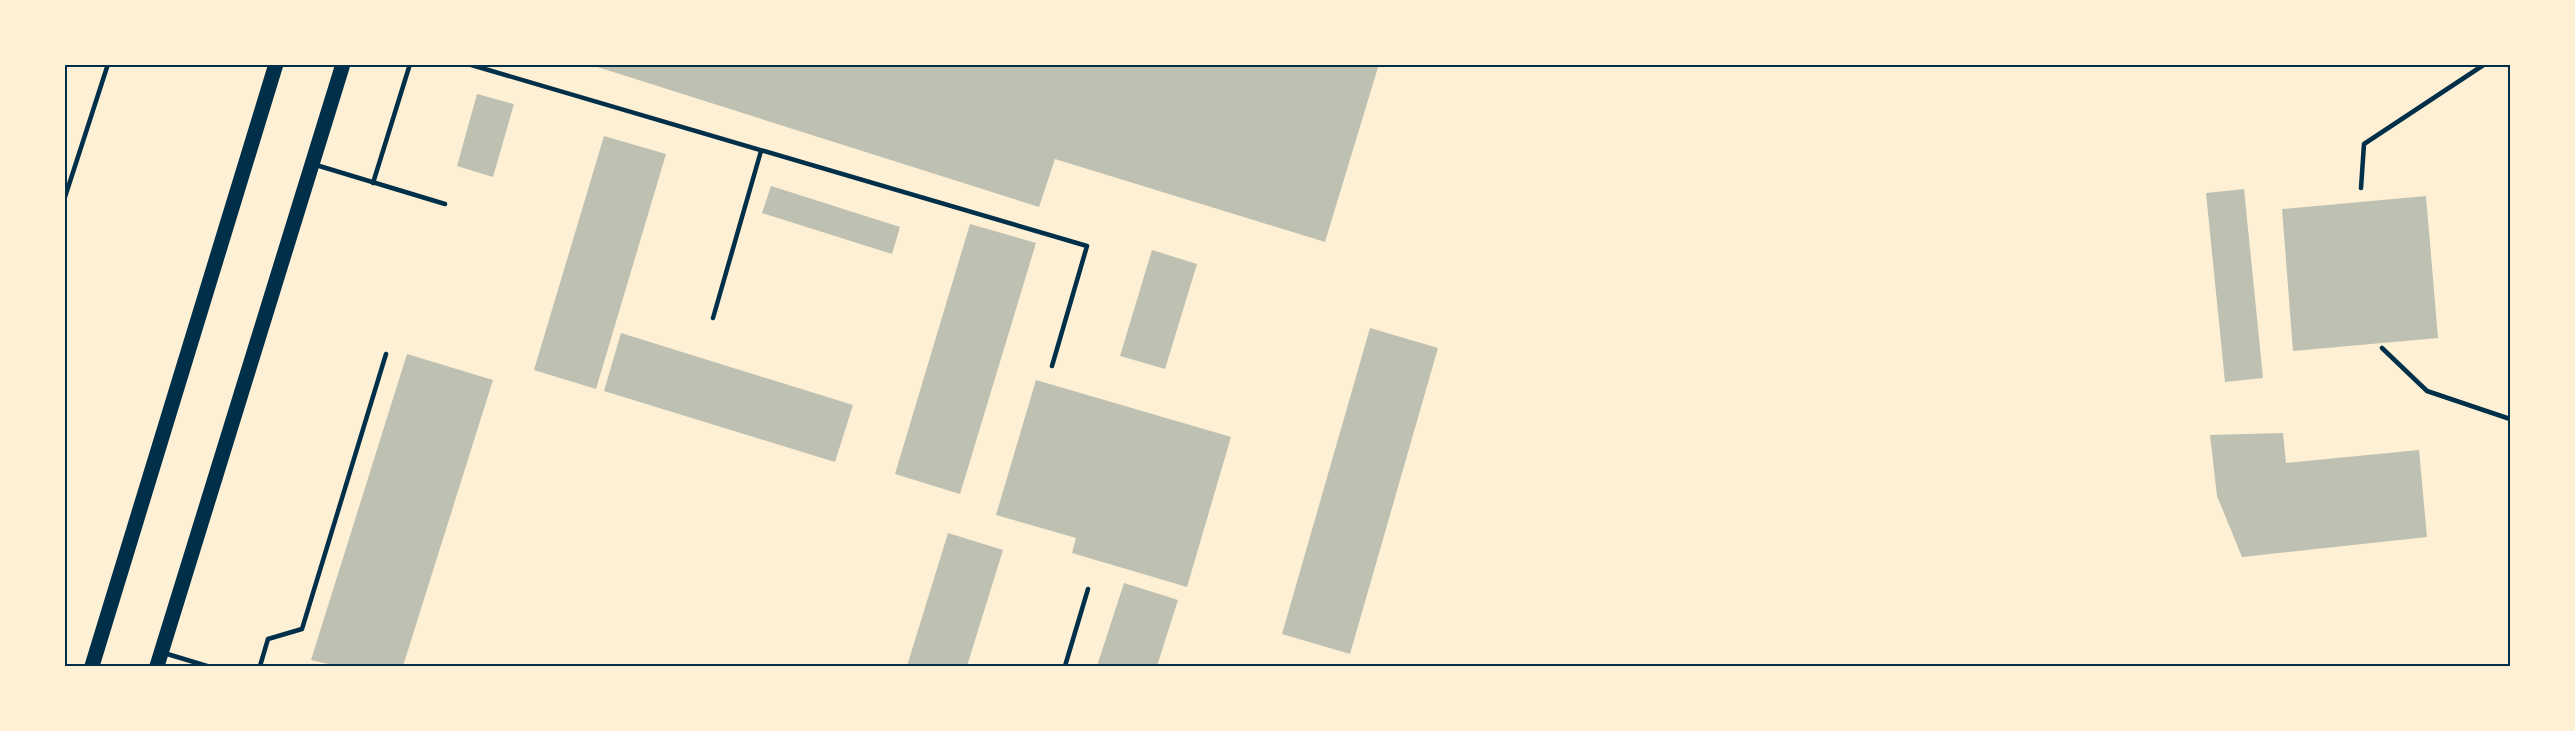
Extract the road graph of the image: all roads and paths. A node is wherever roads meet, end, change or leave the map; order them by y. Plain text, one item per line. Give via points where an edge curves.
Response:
1 (108, 64) edge
2 (276, 64) edge
3 (343, 64) edge
4 (410, 64) edge
5 (468, 64) edge
6 (2485, 64) edge
7 (761, 151) junction
8 (313, 164) junction
9 (374, 183) junction
10 (2361, 188) dead end
11 (64, 200) edge
12 (445, 204) dead end
13 (713, 318) dead end
14 (2382, 348) dead end
15 (386, 354) dead end
16 (1052, 366) dead end
17 (2511, 419) edge
18 (1088, 590) dead end
19 (159, 659) edge
20 (92, 666) edge
21 (207, 666) edge
22 (260, 666) edge
23 (1065, 666) edge

1 - 11 lane
2 - 20 main road
3 - 8 main road
4 - 9 lane
5 - 7 lane
6 - 10 lane via 2364,144
7 - 13 lane
7 - 16 lane via 1087,246
8 - 9 lane
8 - 19 main road
9 - 12 lane
14 - 17 lane via 2427,391
15 - 22 lane via 302,629 268,639
18 - 23 lane
19 - 21 lane

